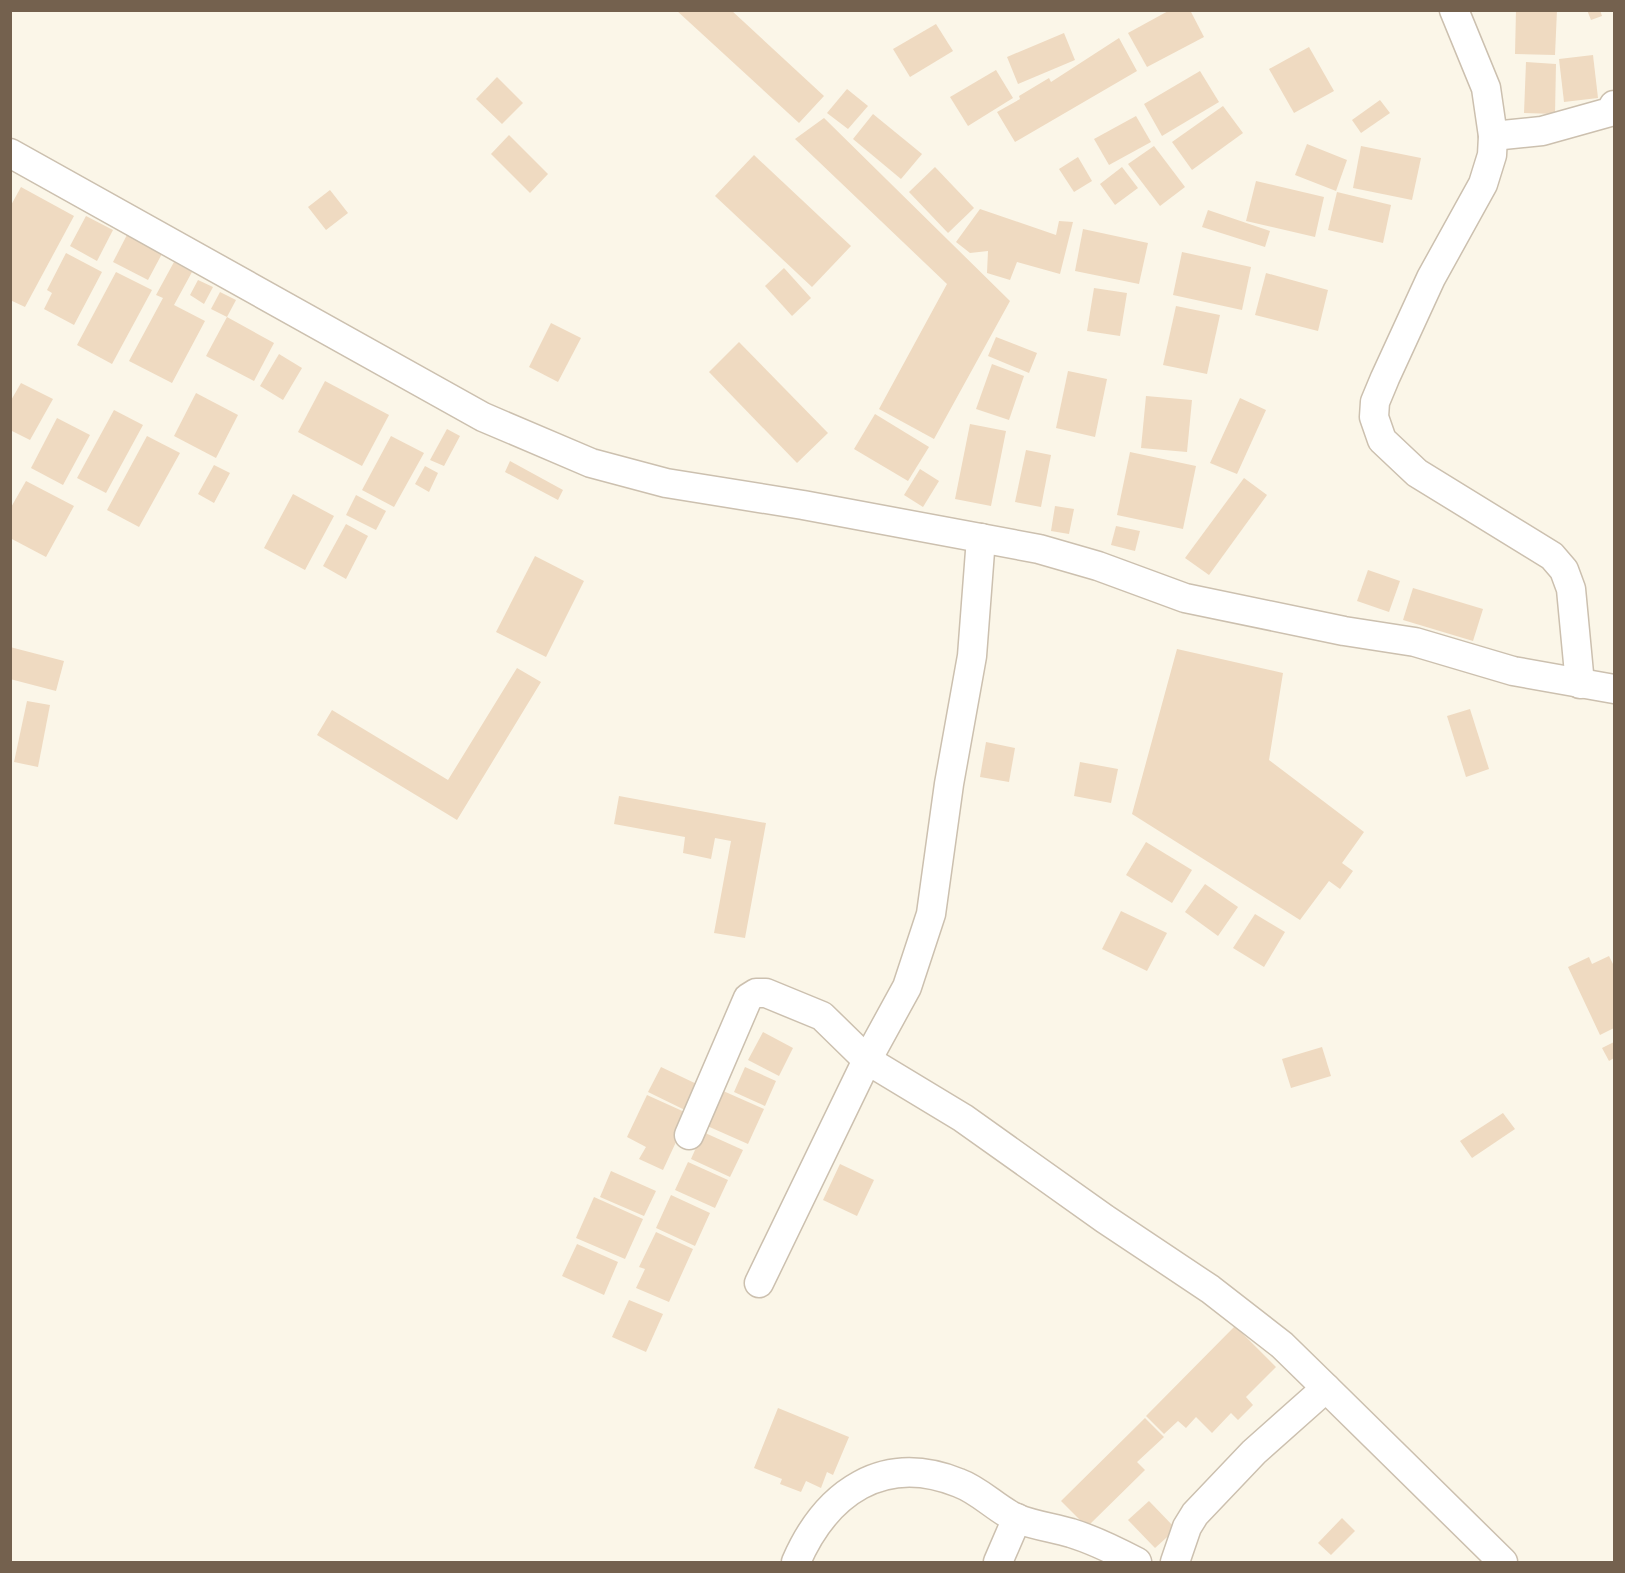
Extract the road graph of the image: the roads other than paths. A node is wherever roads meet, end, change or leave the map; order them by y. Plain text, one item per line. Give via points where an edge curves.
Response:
1 (1454, 10) edge
2 (1614, 105) edge
3 (1493, 136) junction
4 (11, 154) edge
5 (981, 538) junction
6 (1580, 684) junction
7 (1614, 689) edge
8 (867, 1060) junction
9 (689, 1135) dead end
10 (759, 1283) dead end
11 (1326, 1388) junction
12 (1017, 1518) junction
13 (796, 1563) edge
14 (998, 1563) edge
15 (1137, 1563) edge
16 (1175, 1563) edge
17 (1503, 1563) edge

1 - 3 street via 1486,88
2 - 3 street via 1610,112 1542,131
3 - 6 street via 1483,184 1426,288 1375,402 1374,417 1382,440 1417,473 1552,556 1564,570 1571,589
4 - 5 street via 483,417 542,444 591,463 666,483
5 - 6 street via 1098,566 1185,598 1415,642
5 - 8 street via 972,656 931,914 907,987
6 - 7 street
8 - 9 street via 822,1016 766,993 756,993 743,1007
8 - 10 street
8 - 11 street via 963,1118 1209,1289 1282,1345
11 - 16 street via 1254,1452 1195,1514
11 - 17 street
12 - 13 street via 958,1482 916,1474 886,1475 850,1489 832,1505 813,1527
12 - 14 street
12 - 15 street via 1089,1539

